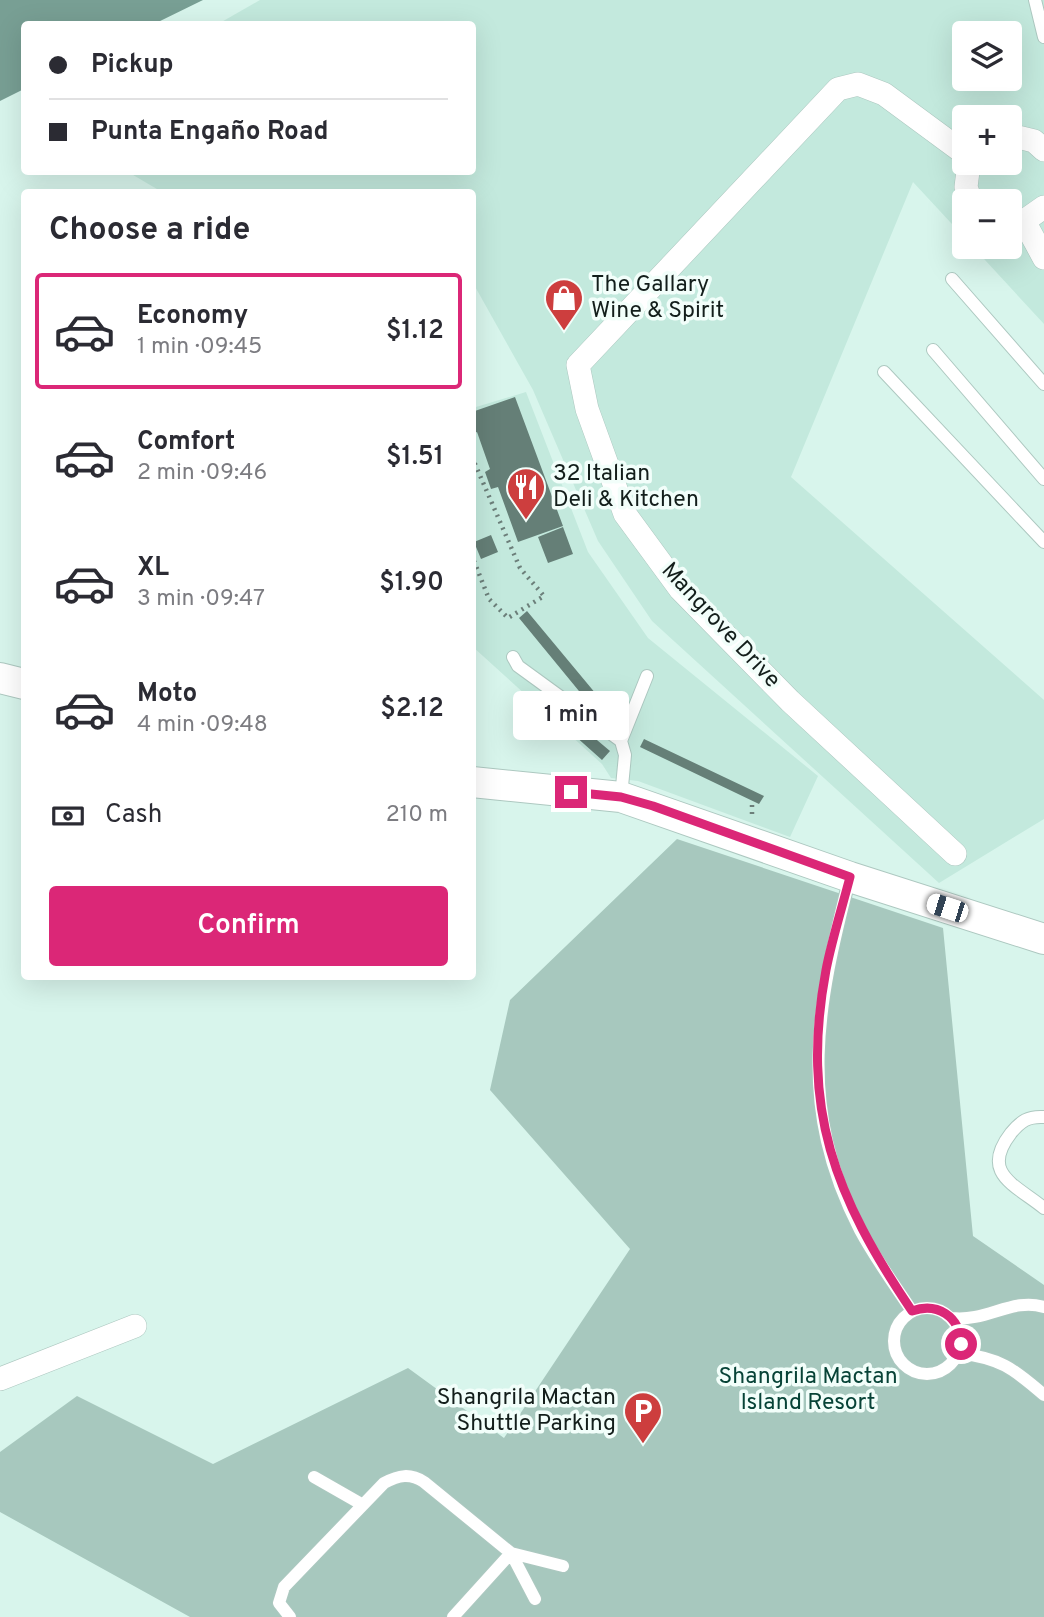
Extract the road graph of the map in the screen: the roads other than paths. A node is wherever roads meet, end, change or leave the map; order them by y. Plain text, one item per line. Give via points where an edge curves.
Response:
1 (1035, 0) edge
2 (1044, 37) edge
3 (1022, 138) edge
4 (952, 144) edge
5 (1044, 150) edge
6 (1044, 207) edge
7 (1022, 219) edge
8 (1022, 229) edge
9 (1044, 258) edge
10 (951, 279) dead end
11 (933, 350) dead end
12 (884, 372) dead end
13 (1044, 384) edge
14 (1044, 480) edge
15 (1044, 542) edge
16 (513, 657) dead end
17 (647, 676) dead end
18 (0, 678) edge
19 (21, 683) edge
20 (621, 741) junction
21 (476, 782) edge
22 (621, 797) junction
23 (955, 854) dead end
24 (850, 877) junction
25 (1044, 939) edge
26 (1044, 1117) edge
27 (1044, 1208) edge
28 (1044, 1307) edge
29 (912, 1311) junction
30 (952, 1318) junction
31 (135, 1326) dead end
32 (958, 1353) junction
33 (0, 1378) edge
34 (1044, 1395) edge
35 (314, 1477) dead end
36 (363, 1505) junction
37 (511, 1553) junction
38 (563, 1566) dead end
39 (535, 1600) dead end
40 (290, 1617) edge
41 (453, 1617) edge

1 - 2 lane
3 - 5 street
4 - 23 street, Mangrove Drive via 884,94 858,84 838,89 578,365 587,409 625,514 680,589 790,701
6 - 7 street
8 - 9 street
10 - 13 lane
11 - 14 lane
12 - 15 lane
16 - 20 lane via 518,666
17 - 20 lane
18 - 19 street
20 - 22 lane via 625,755
21 - 22 street
22 - 24 street
24 - 25 street
24 - 29 lane via 821,1004 820,1109 844,1196 878,1262
26 - 27 lane via 1025,1119 1018,1125 1000,1147 996,1161 1003,1175
28 - 30 lane via 1020,1304 971,1320
29 - 30 lane via 933,1308
29 - 32 lane via 903,1317 894,1335 897,1356 904,1365 925,1374 936,1373 947,1368
30 - 32 lane via 960,1335
31 - 33 street
32 - 34 lane via 1003,1362
35 - 36 lane
36 - 37 lane via 392,1479 416,1477
36 - 40 lane via 279,1593 280,1608
37 - 38 lane
37 - 39 lane
37 - 41 lane

